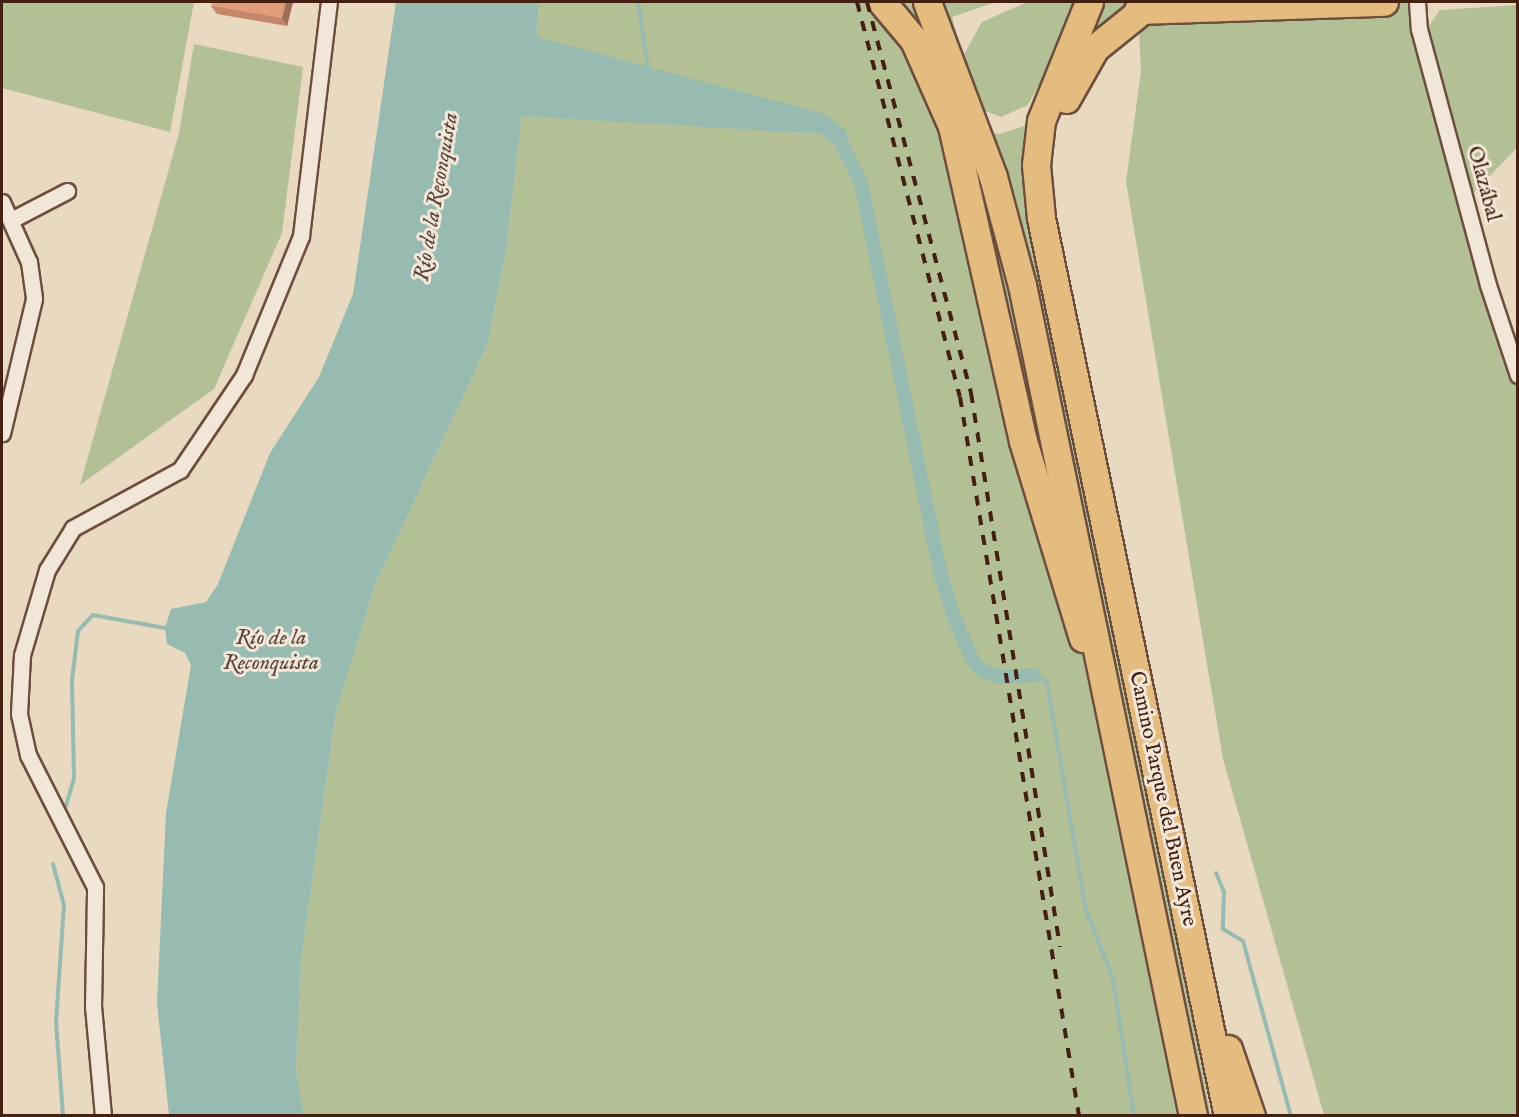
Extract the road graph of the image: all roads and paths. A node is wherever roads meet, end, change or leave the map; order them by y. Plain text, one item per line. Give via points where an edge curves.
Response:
1 (329, 2) edge
2 (882, 2) edge
3 (927, 2) edge
4 (1089, 2) edge
5 (1384, 2) edge
6 (1417, 2) edge
7 (1145, 6) edge
8 (67, 191) dead end
9 (2, 202) edge
10 (13, 219) junction
11 (1518, 375) edge
12 (2, 433) edge
13 (1096, 483) junction
14 (1104, 684) junction
15 (1193, 952) junction
16 (103, 1116) edge
17 (1193, 1116) edge
18 (1228, 1116) edge
19 (1251, 1116) edge

1 - 16 street via 301,236 244,375 180,470 73,528 47,570 22,656 19,714 28,755 96,887 93,1007
2 - 14 highway via 914,40 952,126 1023,441 1071,612
3 - 14 highway via 993,177 1022,285
4 - 13 highway via 1043,110 1036,165 1045,246
5 - 7 highway
6 - 11 street, Olazábal via 1419,29 1482,263
7 - 13 highway via 1100,43 1080,70 1055,147 1056,212
8 - 10 street
9 - 10 street
10 - 12 street via 29,262 33,321
13 - 15 highway, Camino Parque del Buen Ayre
14 - 17 highway, Camino Parque del Buen Ayre
15 - 18 highway, Camino Parque del Buen Ayre
15 - 19 highway

